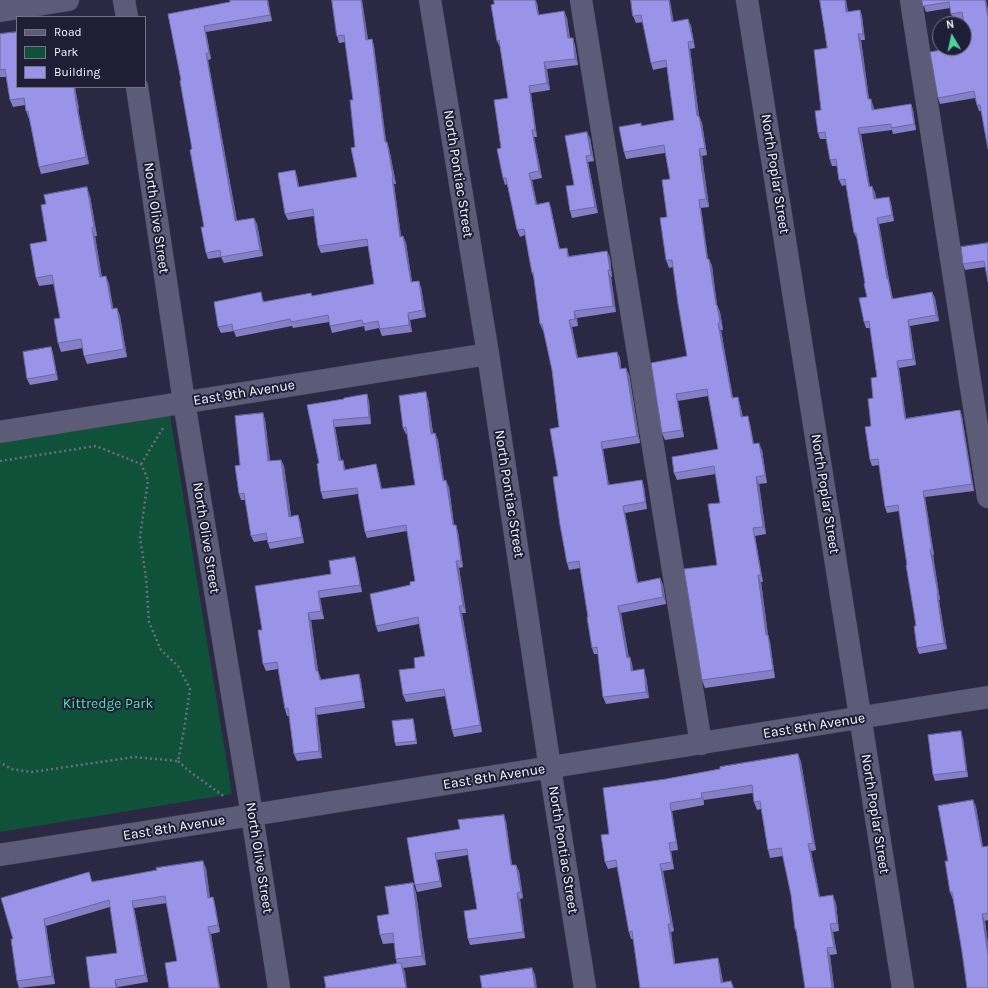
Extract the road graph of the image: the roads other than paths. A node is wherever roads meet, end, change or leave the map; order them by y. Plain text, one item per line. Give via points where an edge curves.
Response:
1 (68, 0) edge
2 (124, 0) edge
3 (430, 0) edge
4 (581, 0) edge
5 (747, 0) edge
6 (911, 0) edge
7 (0, 11) edge
8 (127, 16) edge
9 (137, 88) edge
10 (488, 354) junction
11 (185, 407) junction
12 (0, 432) edge
13 (988, 497) edge
14 (988, 697) edge
15 (860, 718) junction
16 (701, 744) junction
17 (550, 768) junction
18 (252, 816) junction
19 (0, 855) edge
20 (279, 988) edge
21 (585, 988) edge
22 (903, 988) edge

1 - 7 street
2 - 8 street
3 - 10 street, North Pontiac Street
4 - 16 street
5 - 15 street, North Poplar Street
6 - 13 street
9 - 11 street, North Olive Street
10 - 11 street, East 9th Avenue
10 - 17 street, North Pontiac Street
11 - 12 street, East 9th Avenue
11 - 18 street, North Olive Street
14 - 15 street, East 8th Avenue
15 - 16 street, East 8th Avenue
15 - 22 street, North Poplar Street
16 - 17 street, East 8th Avenue
17 - 18 street, East 8th Avenue
17 - 21 street, North Pontiac Street
18 - 19 street, East 8th Avenue
18 - 20 street, North Olive Street

